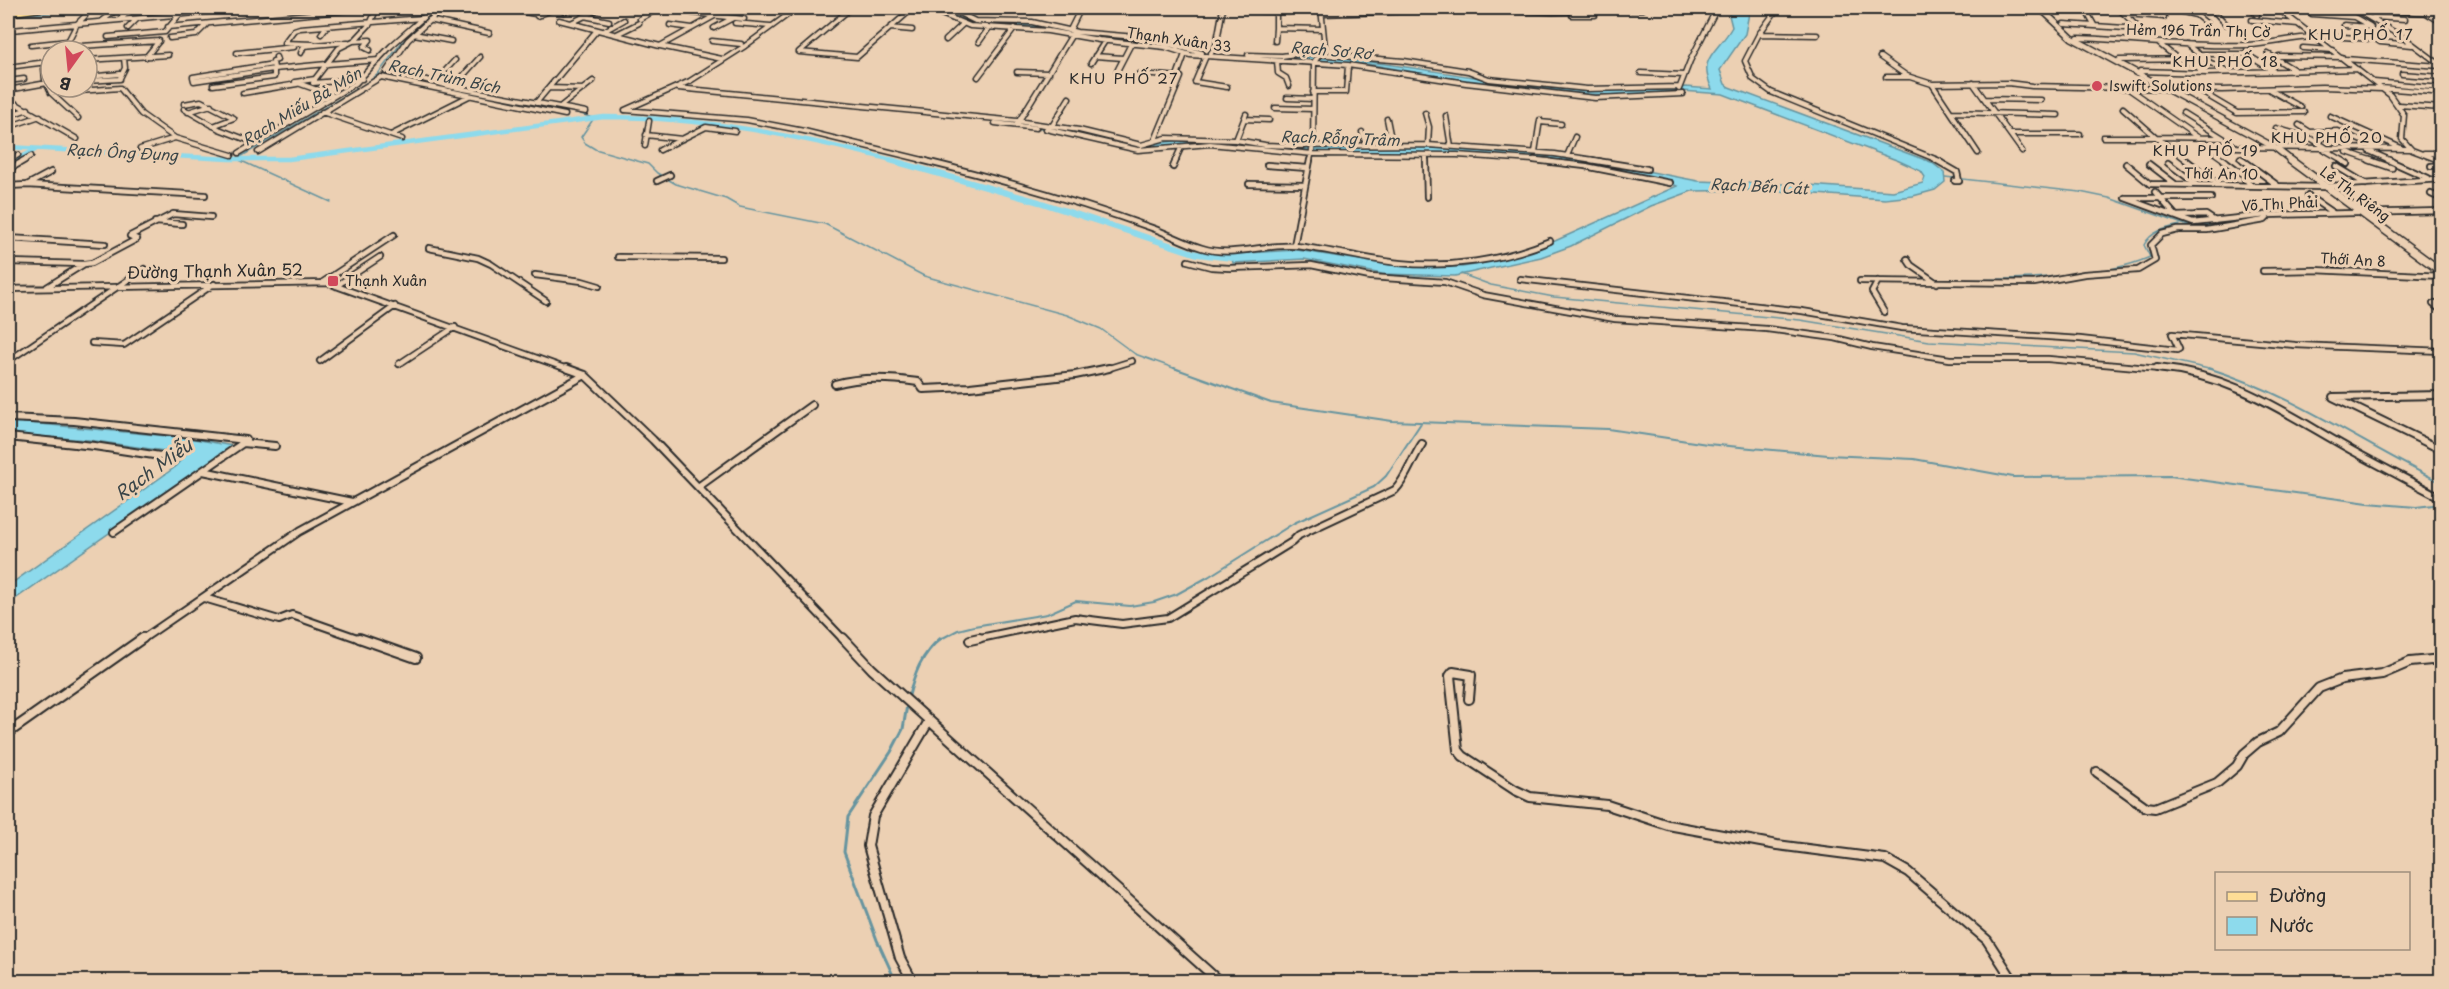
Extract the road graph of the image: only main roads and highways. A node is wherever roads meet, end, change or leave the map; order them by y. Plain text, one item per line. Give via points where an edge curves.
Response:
1 (41, 8) edge
2 (8, 13) edge

1 - 2 main road

